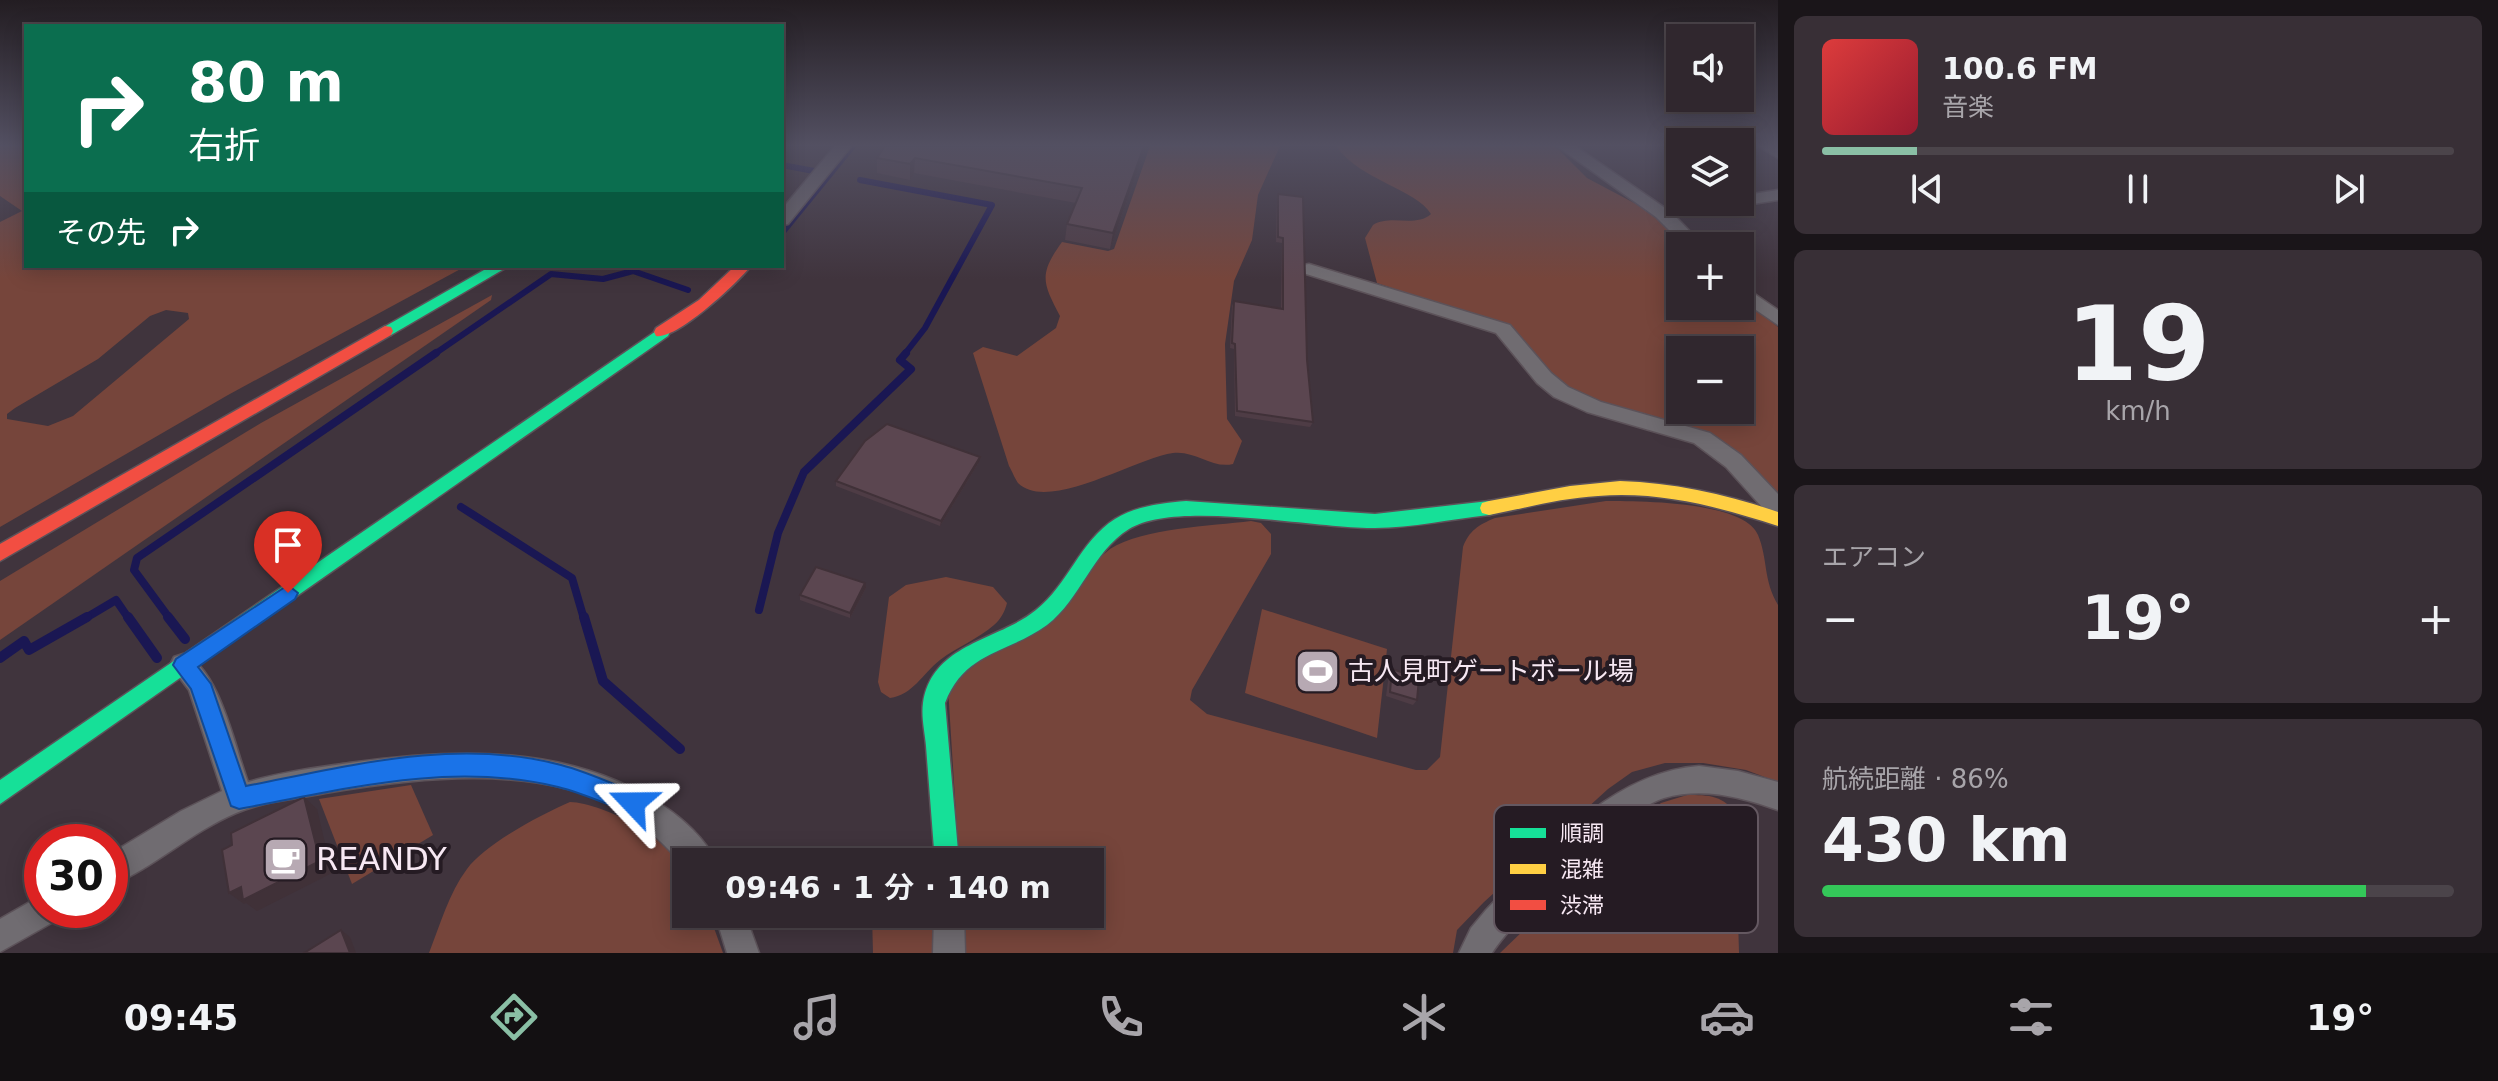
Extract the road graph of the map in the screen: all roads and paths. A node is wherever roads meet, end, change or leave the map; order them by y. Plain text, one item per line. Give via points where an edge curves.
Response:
1 (806, 190) edge
2 (1629, 190) edge
3 (1778, 195) edge
4 (1754, 199) edge
5 (1666, 212) edge
6 (1662, 213) junction
7 (784, 218) edge
8 (1681, 232) edge
9 (498, 268) edge
10 (742, 268) edge
11 (1309, 269) dead end
12 (1754, 301) edge
13 (1778, 319) edge
14 (1778, 510) edge
15 (1778, 519) edge
16 (0, 553) edge
17 (183, 665) junction
18 (0, 793) edge
19 (1778, 796) edge
20 (239, 798) junction
21 (1622, 805) edge
22 (691, 848) edge
23 (946, 848) edge
24 (128, 861) edge
25 (24, 922) edge
26 (1494, 925) edge
27 (735, 928) edge
28 (949, 928) edge
29 (0, 936) edge
30 (743, 953) edge
31 (949, 953) edge
32 (1475, 953) edge

1 - 7 street
2 - 6 street
3 - 4 street
5 - 6 street
6 - 8 street
9 - 16 street
10 - 17 street via 704,303
11 - 14 street via 1503,329 1562,392 1702,438 1754,481
12 - 13 street
15 - 23 street via 1713,498 1633,488 1377,521 1177,507 1132,518 1100,545 1053,610 1008,637 963,654 937,684 934,703
17 - 18 street
17 - 20 street via 200,684
19 - 21 street via 1710,778 1676,779 1647,787
20 - 22 street via 395,769 508,766 611,792 655,814
20 - 24 street
25 - 29 street
26 - 32 street
27 - 30 street
28 - 31 street

